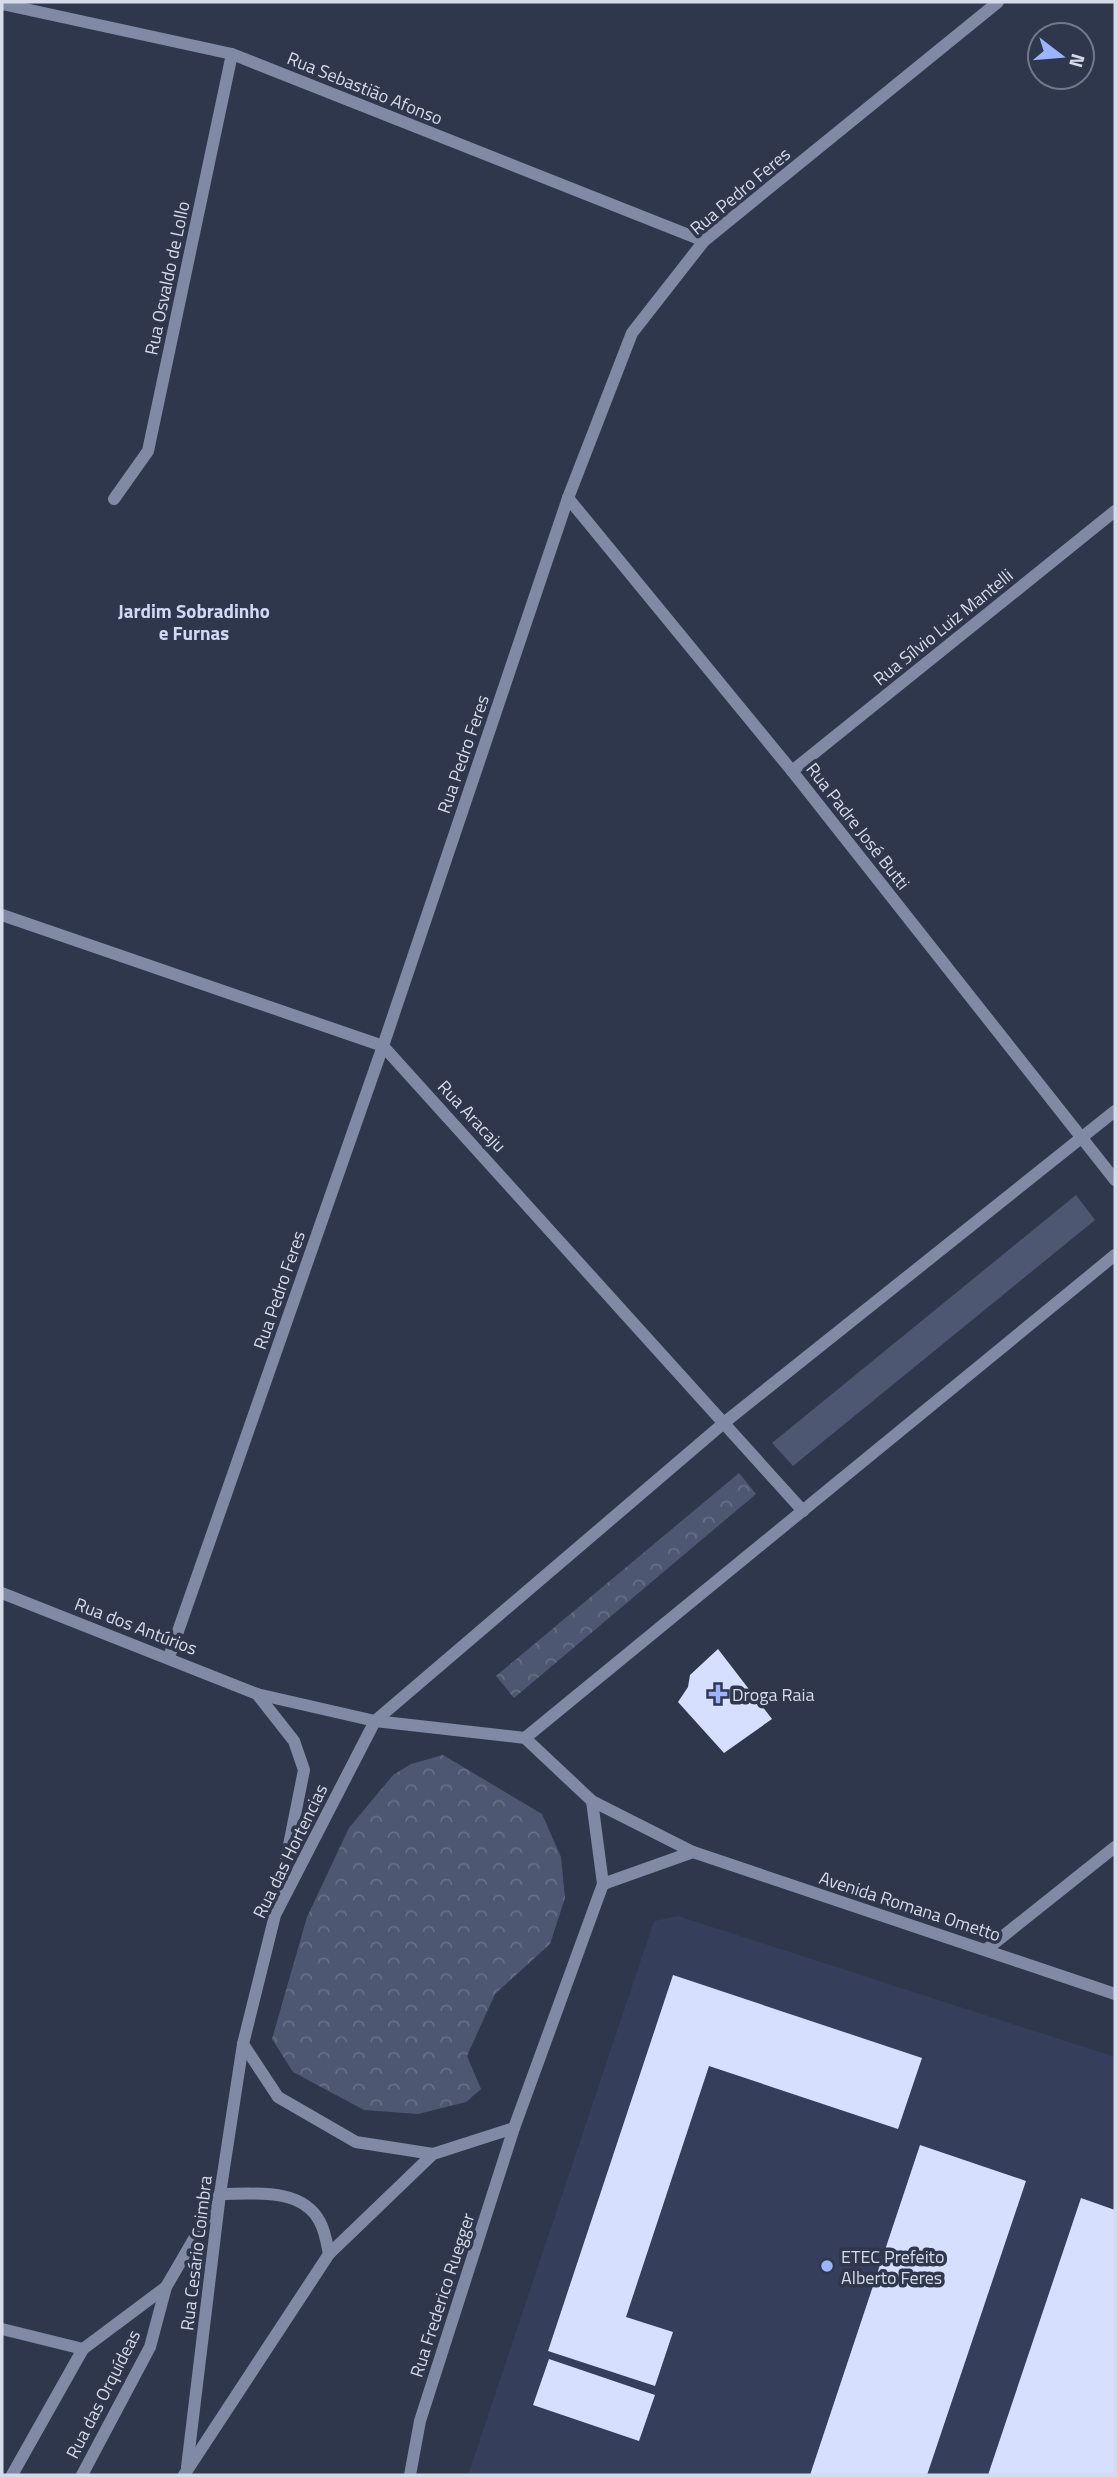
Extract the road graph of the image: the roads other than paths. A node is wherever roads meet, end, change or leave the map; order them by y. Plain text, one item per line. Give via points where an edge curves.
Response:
1 (998, 2) edge
2 (2, 4) edge
3 (232, 54) junction
4 (704, 242) junction
5 (568, 498) junction
6 (114, 499) dead end
7 (1115, 511) edge
8 (792, 771) junction
9 (2, 915) edge
10 (383, 1046) junction
11 (1115, 1111) edge
12 (1081, 1138) junction
13 (1115, 1180) edge
14 (1115, 1255) edge
15 (724, 1422) junction
16 (803, 1511) junction
17 (2, 1593) edge
18 (169, 1657) junction
19 (257, 1694) junction
20 (375, 1721) junction
21 (525, 1738) junction
22 (592, 1801) junction
23 (1115, 1847) edge
24 (693, 1852) junction
25 (603, 1884) junction
26 (275, 1915) junction
27 (987, 1949) junction
28 (1115, 1994) edge
29 (243, 2044) junction
30 (514, 2127) junction
31 (433, 2154) junction
32 (220, 2194) junction
33 (330, 2254) junction
34 (166, 2287) junction
35 (2, 2329) edge
36 (83, 2349) junction
37 (185, 2471) edge
38 (12, 2475) edge
39 (82, 2475) edge
40 (410, 2475) edge

1 - 4 street, Rua Pedro Feres
2 - 3 street, Rua Sebastião Afonso
3 - 4 street, Rua Sebastião Afonso
3 - 6 street, Rua Osvaldo de Lollo via 148,450
4 - 5 street, Rua Pedro Feres via 632,333
5 - 8 street, Rua Padre José Butti
5 - 10 street, Rua Pedro Feres
7 - 8 street, Rua Sílvio Luiz Mantelli
8 - 12 street, Rua Padre José Butti
9 - 10 street, Rua Aracaju
10 - 15 street, Rua Aracaju
10 - 18 street, Rua Pedro Feres
11 - 12 street
12 - 13 street, Rua Padre José Butti
12 - 15 street
14 - 16 street
15 - 16 street, Rua Aracaju
15 - 20 street
16 - 21 street
17 - 18 street, Rua dos Antúrios
18 - 19 street, Rua dos Antúrios
19 - 20 street, Rua dos Antúrios
19 - 26 street, Rua dos Antúrios via 295,1741 304,1770
20 - 21 street, Rua dos Antúrios
20 - 26 street, Rua das Hortencias
21 - 22 street, Avenida Romana Ometto
22 - 24 street, Avenida Romana Ometto
22 - 25 street
23 - 27 street
24 - 25 street
24 - 27 street, Avenida Romana Ometto
25 - 30 street, Rua Frederico Ruegger
26 - 29 street, Rua das Hortencias
27 - 28 street, Avenida Romana Ometto
29 - 31 street via 278,2097 356,2142
29 - 32 street, Rua Cesário Coimbra
30 - 31 street
30 - 40 street, Rua Frederico Ruegger via 420,2421
31 - 33 street
32 - 33 street via 278,2194 307,2204 321,2222
32 - 34 street, Rua das Orquídeas
32 - 37 street, Rua Cesário Coimbra
33 - 37 street
34 - 36 street, Rua das Orquídeas
34 - 39 street, Rua das Orquídeas via 150,2347
35 - 36 street
36 - 38 street, Rua das Orquídeas

